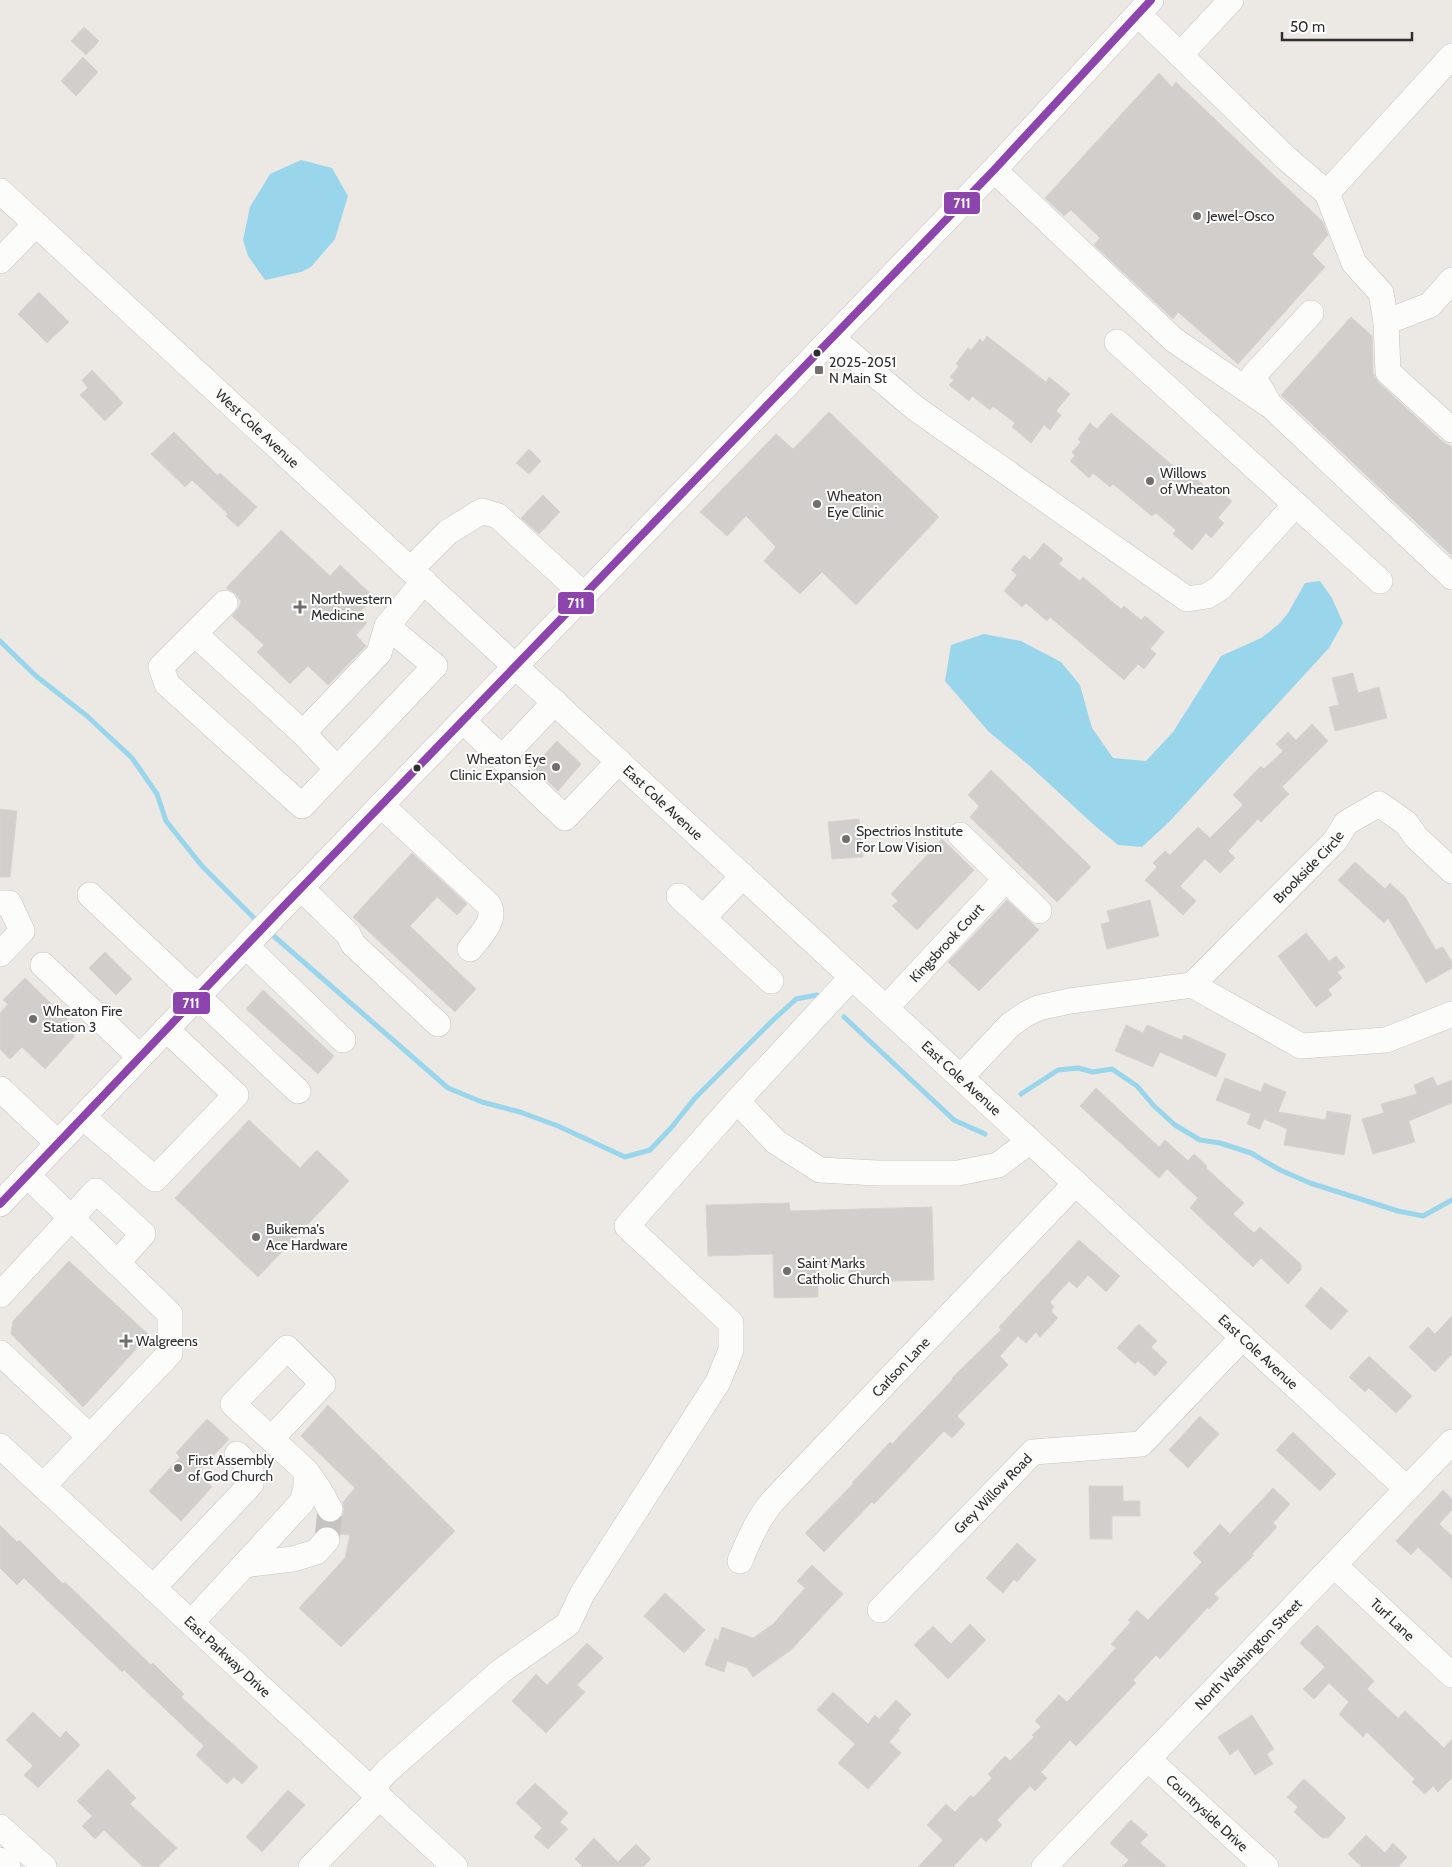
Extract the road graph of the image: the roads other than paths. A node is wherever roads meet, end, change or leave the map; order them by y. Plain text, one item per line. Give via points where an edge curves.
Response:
1 (1231, 0) edge
2 (1144, 7) edge
3 (1180, 55) junction
4 (1451, 58) edge
5 (994, 170) junction
6 (0, 191) edge
7 (1327, 193) junction
8 (36, 224) junction
9 (0, 261) edge
10 (1452, 280) edge
11 (1311, 312) dead end
12 (1386, 322) junction
13 (832, 338) junction
14 (1117, 342) dead end
15 (1270, 405) junction
16 (1452, 430) edge
17 (1295, 505) junction
18 (417, 575) junction
19 (1452, 577) edge
20 (1380, 582) dead end
21 (584, 595) junction
22 (225, 602) dead end
23 (387, 626) junction
24 (195, 634) junction
25 (516, 666) junction
26 (555, 702) junction
27 (463, 721) junction
28 (303, 733) junction
29 (502, 758) junction
30 (619, 761) junction
31 (338, 769) junction
32 (381, 805) junction
33 (960, 835) dead end
34 (1452, 871) edge
35 (743, 876) junction
36 (1006, 879) junction
37 (301, 888) junction
38 (90, 895) dead end
39 (679, 896) dead end
40 (0, 903) edge
41 (1039, 911) dead end
42 (703, 918) junction
43 (248, 943) junction
44 (470, 949) dead end
45 (0, 954) edge
46 (43, 965) dead end
47 (852, 977) junction
48 (771, 981) dead end
49 (1192, 985) junction
50 (198, 996) junction
51 (886, 1008) junction
52 (1452, 1014) edge
53 (438, 1024) dead end
54 (166, 1029) junction
55 (343, 1040) dead end
56 (140, 1057) junction
57 (961, 1076) junction
58 (298, 1091) dead end
59 (4, 1100) edge
60 (737, 1101) junction
61 (83, 1117) junction
62 (1030, 1141) junction
63 (58, 1143) junction
64 (27, 1175) junction
65 (1076, 1183) junction
66 (0, 1204) edge
67 (71, 1218) junction
68 (117, 1262) junction
69 (0, 1295) edge
70 (1243, 1337) junction
71 (0, 1353) edge
72 (90, 1437) junction
73 (272, 1440) dead end
74 (1452, 1442) edge
75 (0, 1446) edge
76 (236, 1454) dead end
77 (306, 1471) junction
78 (43, 1486) junction
79 (1407, 1489) junction
80 (330, 1509) tunnel mouth
81 (327, 1540) dead end
82 (740, 1561) dead end
83 (244, 1565) junction
84 (1334, 1565) junction
85 (153, 1588) junction
86 (880, 1610) dead end
87 (191, 1623) junction
88 (1452, 1675) edge
89 (1148, 1759) junction
90 (375, 1793) junction
91 (0, 1827) edge
92 (0, 1860) edge
93 (8, 1867) edge
94 (44, 1867) edge
95 (311, 1867) edge
96 (455, 1867) edge
97 (1044, 1867) edge
98 (1266, 1867) edge

1 - 3 street
2 - 3 street
2 - 5 street
3 - 7 street via 1286,158
4 - 7 street
5 - 13 street
5 - 15 street via 1174,340
6 - 8 street, West Cole Avenue
7 - 12 street via 1354,263 1381,293
8 - 9 street
8 - 18 street, West Cole Avenue
10 - 12 street via 1430,305
11 - 15 street via 1253,376
12 - 16 street via 1388,372
13 - 17 street via 914,408 1187,599 1207,596 1220,588
13 - 21 street
14 - 17 street
15 - 19 street
17 - 20 street
18 - 21 street via 448,532 482,511 498,516
18 - 23 street
18 - 25 street, West Cole Avenue
21 - 25 street
22 - 24 street
23 - 28 street via 379,653
23 - 31 street via 435,666
24 - 28 street
24 - 31 street via 161,668 167,684 302,806
25 - 26 street, East Cole Avenue
25 - 27 street
26 - 29 street
26 - 30 street, East Cole Avenue
27 - 29 street
27 - 32 street
28 - 31 street
29 - 30 street via 565,818
30 - 35 street, East Cole Avenue
32 - 37 street
32 - 44 street via 489,905 492,917
33 - 36 street
34 - 49 street, Brookside Circle via 1406,823 1379,804 1346,823 1335,841
35 - 42 street
35 - 47 street, East Cole Avenue
36 - 41 street
36 - 51 street, Kingsbrook Court
37 - 43 street
37 - 53 street via 348,934 353,944
38 - 50 street
39 - 42 street
40 - 45 street via 9,903 22,931
42 - 48 street
43 - 50 street
43 - 55 street
46 - 56 street
47 - 51 street, East Cole Avenue
47 - 60 street
49 - 52 street via 1301,1046 1386,1040
49 - 57 street via 1038,1008 1010,1025
50 - 54 street
50 - 58 street
51 - 57 street, East Cole Avenue
54 - 56 street
54 - 61 street via 236,1095 155,1179
56 - 61 street
57 - 62 street, East Cole Avenue
59 - 63 street
60 - 62 street via 776,1142 820,1170 958,1173 998,1165
60 - 90 street via 627,1226 731,1323 731,1350 718,1382 582,1594 568,1624 501,1671 387,1771
61 - 63 street
62 - 65 street, East Cole Avenue
63 - 64 street
64 - 66 street
64 - 67 street
65 - 70 street, East Cole Avenue
65 - 82 street, Carlson Lane via 772,1502 754,1526
67 - 68 street
67 - 68 street via 96,1191 143,1234
67 - 69 street
68 - 72 street via 170,1314 170,1353
70 - 79 street, East Cole Avenue
70 - 86 street, Grey Willow Road via 1141,1444 1033,1452
71 - 72 street
72 - 78 street
73 - 77 street
74 - 79 street, North Washington Street
75 - 78 street, East Parkway Drive
76 - 85 street via 250,1468 251,1484
77 - 80 street
77 - 83 street via 302,1502
78 - 85 street, East Parkway Drive
79 - 84 street, North Washington Street
81 - 83 street via 316,1552 301,1557
83 - 87 street
84 - 88 street, Turf Lane
84 - 89 street, North Washington Street
85 - 87 street, East Parkway Drive
87 - 90 street, East Parkway Drive
89 - 97 street, North Washington Street
89 - 98 street, Countryside Drive
90 - 95 street
90 - 96 street, East Parkway Drive
91 - 94 street
92 - 93 street

